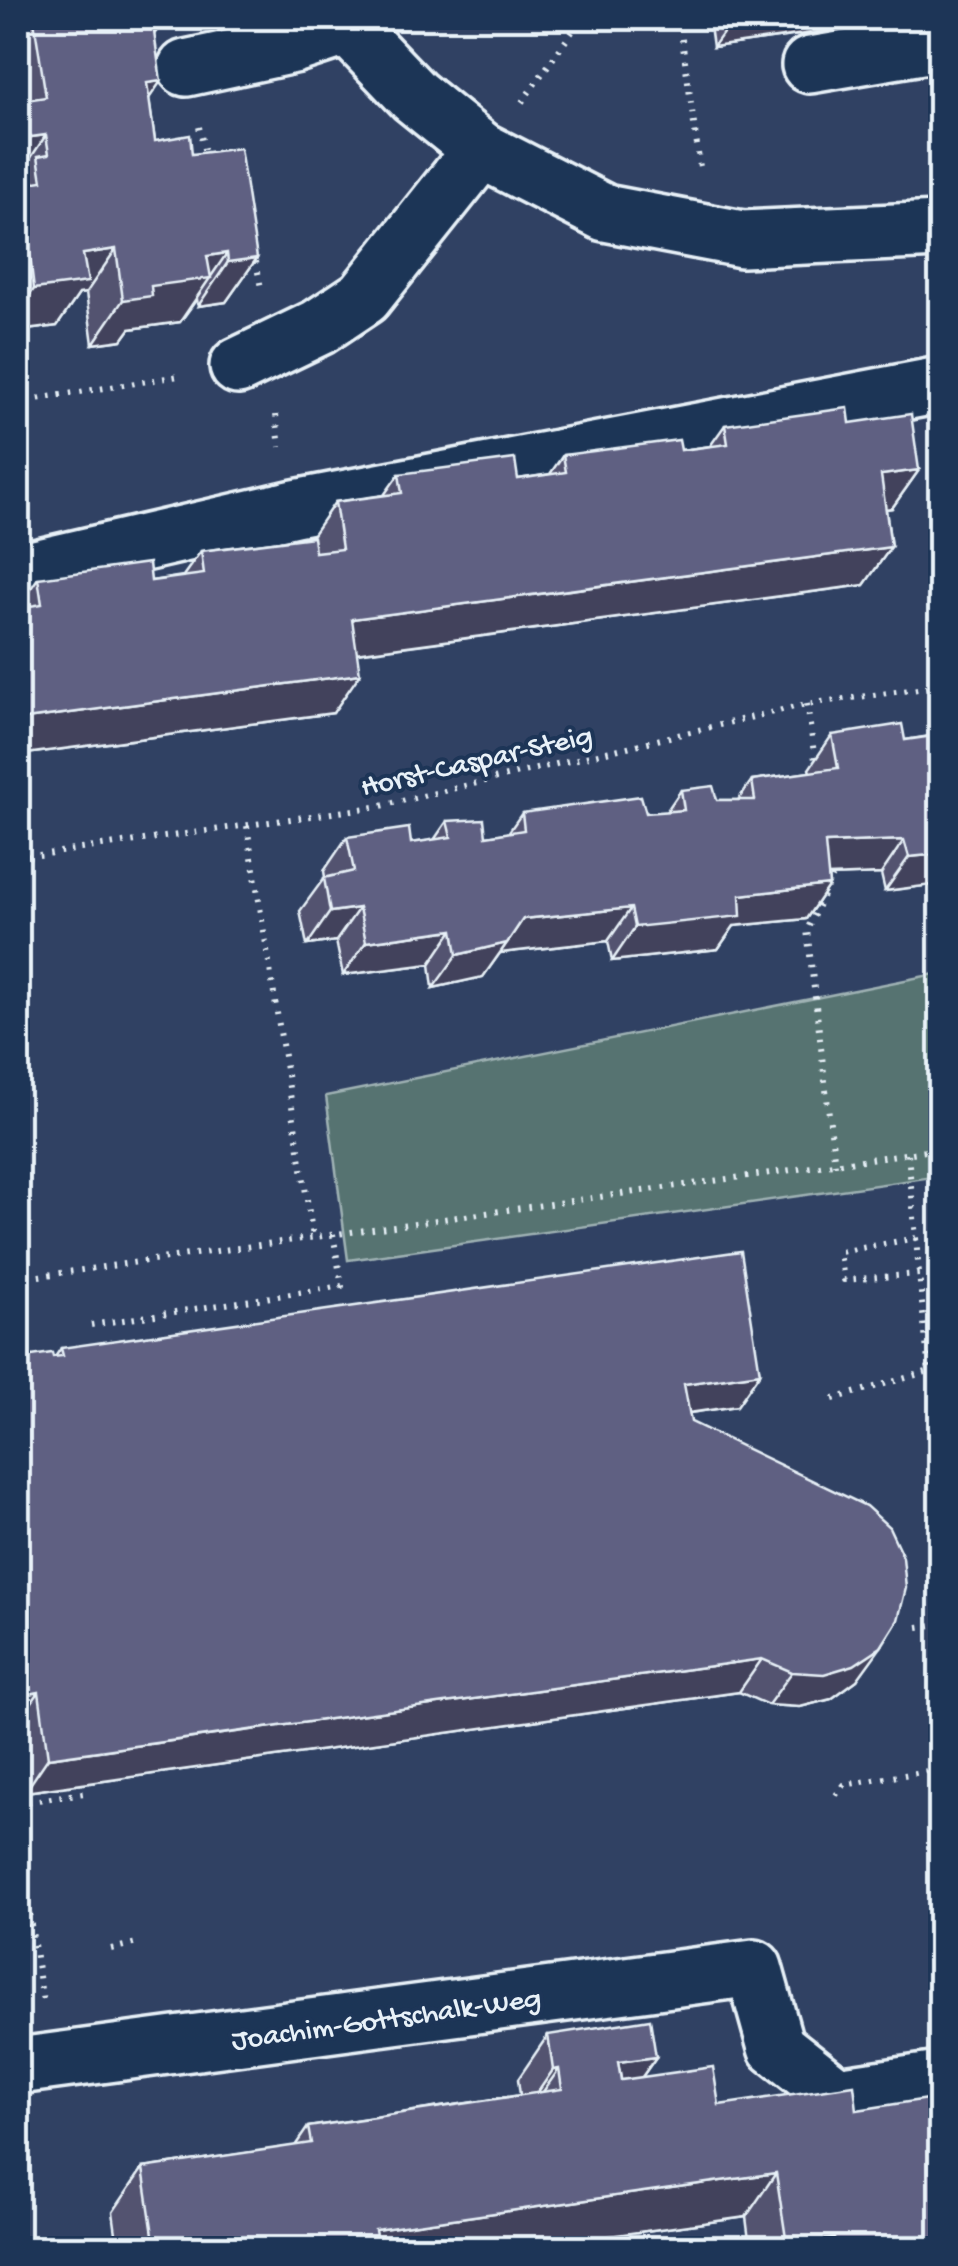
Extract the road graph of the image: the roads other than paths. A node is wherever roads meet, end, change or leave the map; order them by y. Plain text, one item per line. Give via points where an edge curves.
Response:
1 (345, 22) edge
2 (940, 43) edge
3 (810, 65) dead end
4 (186, 68) road end
5 (482, 150) junction
6 (940, 230) edge
7 (253, 360) road end
8 (940, 384) edge
9 (18, 572) edge
10 (18, 2066) edge
11 (940, 2080) edge

1 - 4 street via 293,46
1 - 5 street via 414,96
2 - 3 street
5 - 6 street via 606,214 710,234 742,239
5 - 7 street via 364,297
8 - 9 street via 295,508
10 - 11 street, Joachim-Gottschalk-Weg via 754,1968 776,2047 837,2094

